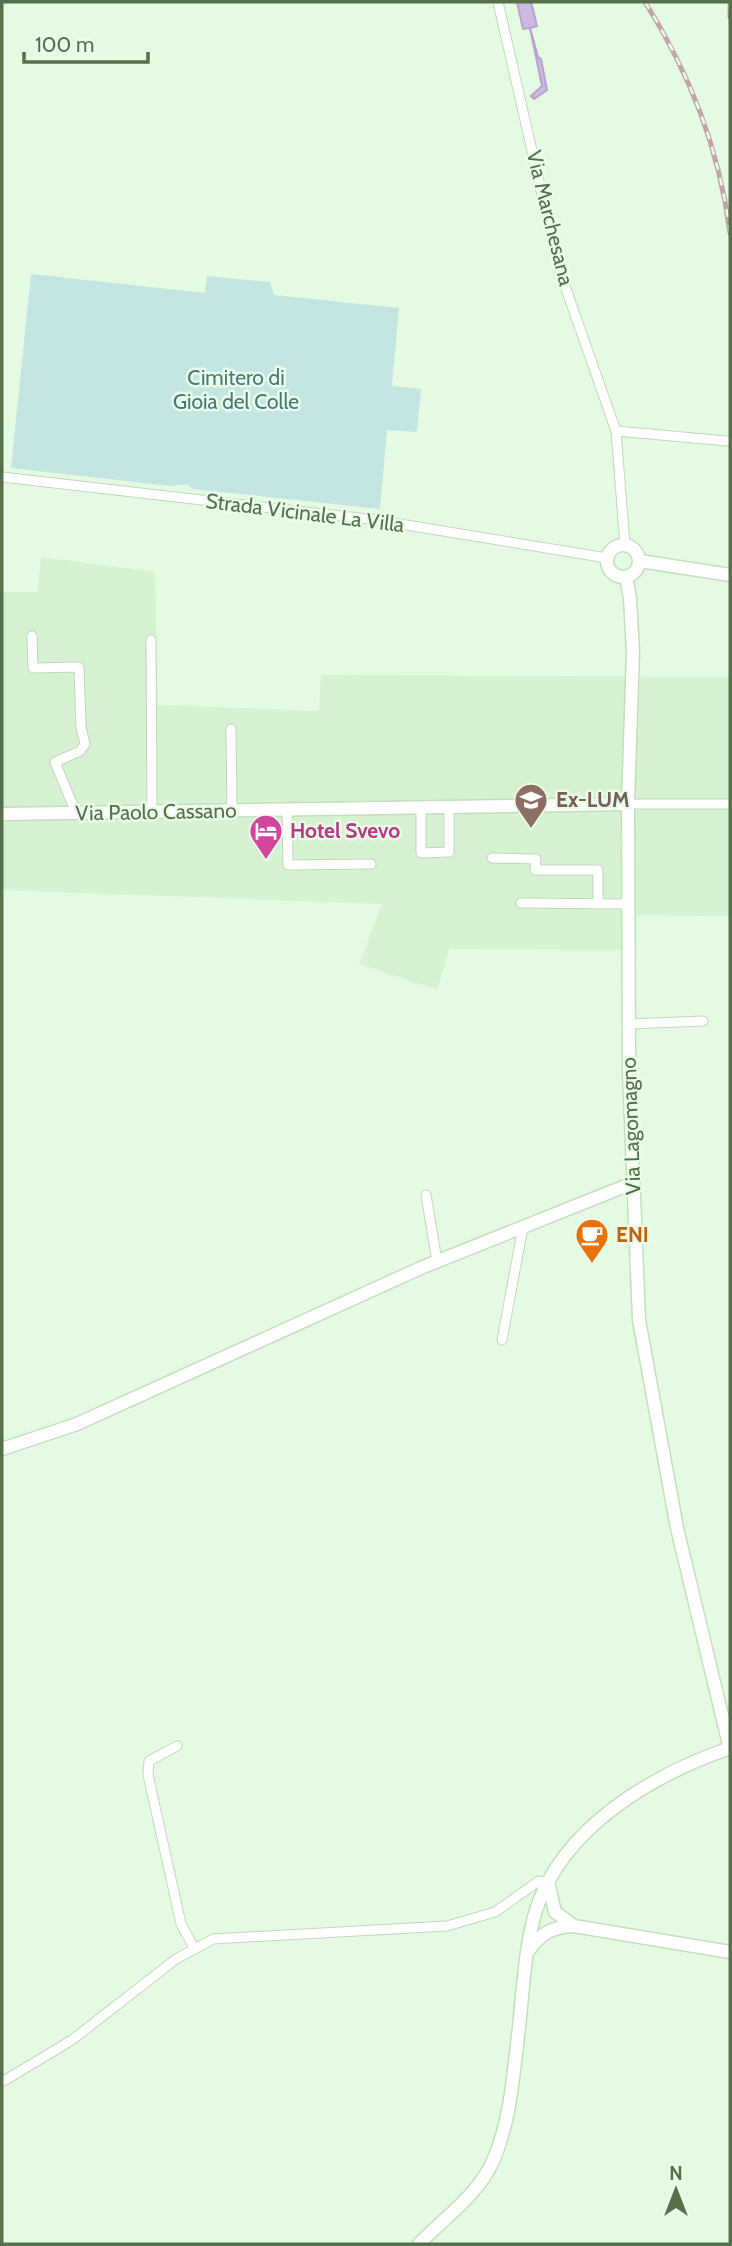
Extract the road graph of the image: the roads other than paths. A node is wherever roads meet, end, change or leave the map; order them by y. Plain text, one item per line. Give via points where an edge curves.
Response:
1 (498, 2) edge
2 (616, 431) junction
3 (727, 441) dead end
4 (2, 477) edge
5 (625, 545) junction
6 (607, 558) junction
7 (640, 561) junction
8 (730, 575) edge
9 (626, 578) junction
10 (32, 636) dead end
11 (151, 640) dead end
12 (231, 729) dead end
13 (628, 804) junction
14 (730, 804) edge
15 (449, 807) junction
16 (421, 808) junction
17 (232, 810) junction
18 (287, 810) junction
19 (152, 812) junction
20 (76, 813) junction
21 (2, 814) edge
22 (492, 858) dead end
23 (371, 864) dead end
24 (521, 903) dead end
25 (598, 904) junction
26 (629, 904) junction
27 (703, 1021) dead end
28 (629, 1024) junction
29 (633, 1183) junction
30 (426, 1195) dead end
31 (523, 1227) junction
32 (437, 1261) junction
33 (502, 1340) dead end
34 (2, 1450) edge
35 (177, 1746) dead end
36 (730, 1748) edge
37 (548, 1882) junction
38 (535, 1914) junction
39 (566, 1924) junction
40 (194, 1948) junction
41 (529, 1950) junction
42 (730, 1952) edge
43 (2, 2082) edge
44 (419, 2244) edge

1 - 2 street, Via Marchesana via 559,269
2 - 3 street
2 - 5 street
4 - 6 street, Strada Vicinale La Villa via 376,520
5 - 6 main road via 612,549
5 - 7 main road via 634,549
6 - 9 main road via 611,572
7 - 8 main road
7 - 9 main road
9 - 13 main road, Via Lagomagno via 633,652
10 - 20 street via 33,668 79,667 85,744 55,762
11 - 19 street
12 - 17 street
13 - 14 street, Via Paolo Cassano
13 - 15 main road, Via Paolo Cassano
13 - 26 main road, Via Lagomagno
15 - 16 main road, Via Paolo Cassano
15 - 16 street via 449,852 421,853
16 - 18 main road, Via Paolo Cassano
17 - 18 main road, Via Paolo Cassano
17 - 19 main road, Via Paolo Cassano
18 - 23 street via 288,865
19 - 20 main road, Via Paolo Cassano
20 - 21 main road, Via Paolo Cassano
22 - 25 street via 536,859 535,870 598,870
24 - 25 street
25 - 26 street
26 - 28 main road, Via Lagomagno
27 - 28 street
28 - 29 main road, Via Lagomagno
29 - 31 main road
29 - 36 main road, Via Lagomagno via 643,1357 677,1528
30 - 32 street
31 - 32 main road
31 - 33 street
32 - 34 main road via 77,1424
35 - 40 street via 153,1756 148,1774 181,1924
36 - 37 main road via 676,1771 609,1812
37 - 38 main road
37 - 39 main road via 555,1912
37 - 40 street via 539,1881 495,1912 447,1926 228,1936
38 - 39 main road via 545,1925
38 - 41 main road
39 - 41 main road via 545,1932
39 - 42 main road
40 - 43 street via 72,2040
41 - 44 main road via 500,2143 479,2184

